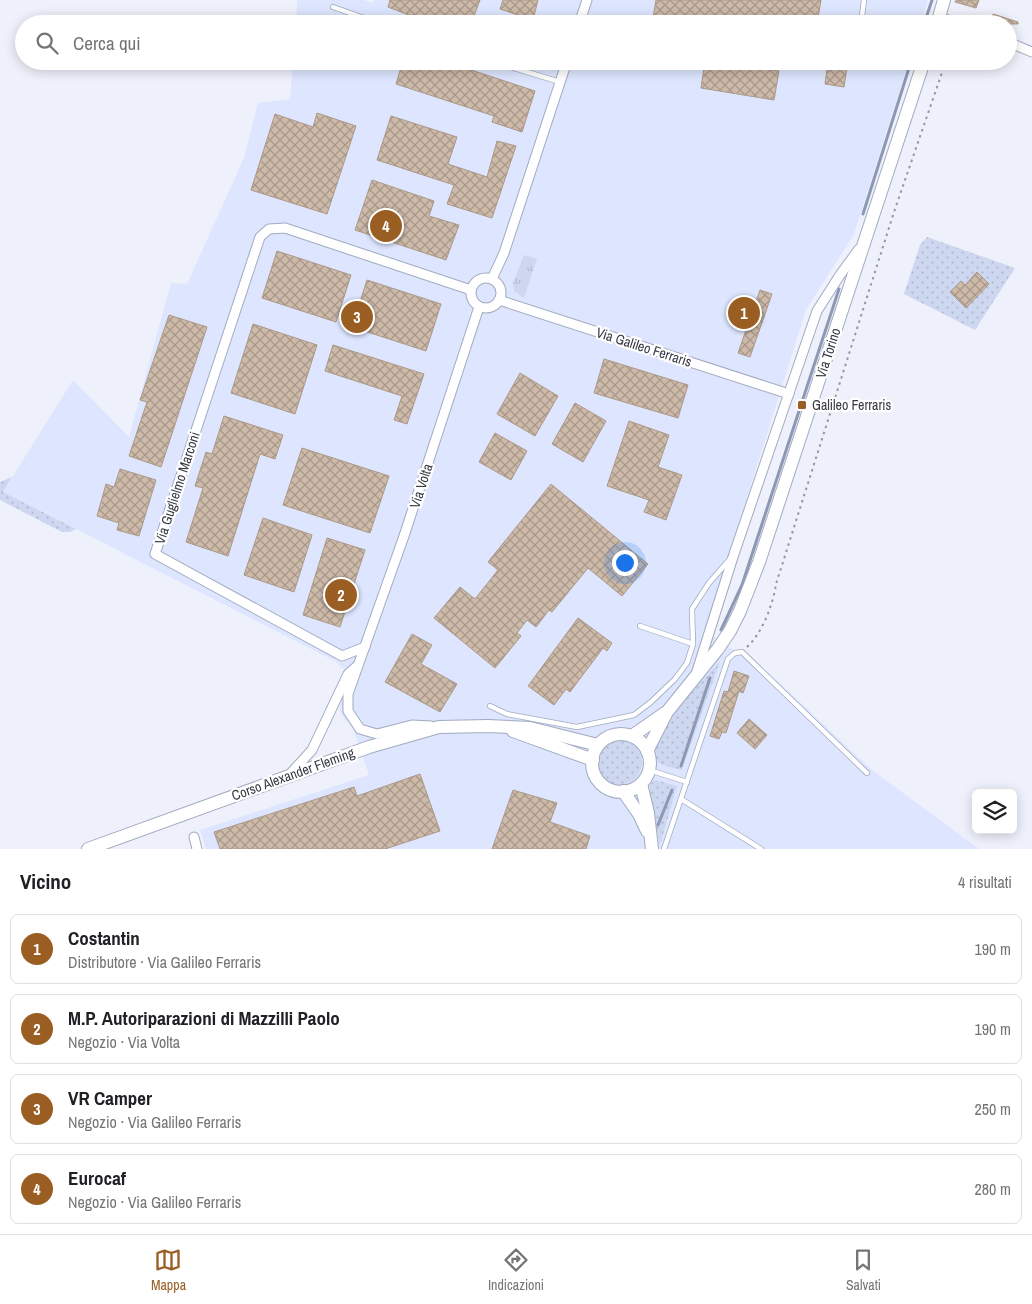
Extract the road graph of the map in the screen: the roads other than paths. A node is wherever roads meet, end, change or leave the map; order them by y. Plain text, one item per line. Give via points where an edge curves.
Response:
1 (587, 0) edge
2 (864, 0) edge
3 (944, 0) edge
4 (333, 7) dead end
5 (356, 15) edge
6 (582, 15) edge
7 (862, 15) edge
8 (940, 15) edge
9 (1017, 46) edge
10 (1032, 52) edge
11 (521, 70) edge
12 (564, 70) edge
13 (918, 70) edge
14 (560, 82) junction
15 (865, 241) junction
16 (492, 280) junction
17 (471, 290) junction
18 (499, 300) junction
19 (479, 307) junction
20 (789, 394) junction
21 (734, 554) junction
22 (640, 626) dead end
23 (693, 644) junction
24 (365, 647) junction
25 (359, 664) junction
26 (696, 677) junction
27 (490, 706) dead end
28 (667, 712) junction
29 (439, 727) junction
30 (504, 727) junction
31 (632, 736) junction
32 (598, 745) junction
33 (647, 750) junction
34 (593, 760) junction
35 (649, 770) junction
36 (867, 773) dead end
37 (288, 776) junction
38 (687, 782) junction
39 (641, 784) junction
40 (623, 791) junction
41 (681, 799) junction
42 (194, 837) dead end
43 (652, 847) edge
44 (88, 849) edge
45 (197, 849) edge
46 (664, 849) edge
47 (760, 849) edge

1 - 6 street
2 - 7 lane
3 - 8 street
4 - 5 lane
9 - 10 street
11 - 14 lane
12 - 14 street
13 - 15 street, Via Torino
14 - 16 street via 504,253
15 - 20 street via 817,311
15 - 26 street, Via Torino via 759,562 730,631
16 - 17 street via 481,278
16 - 18 street via 500,288
17 - 19 street via 471,298
17 - 24 street, Via Guglielmo Marconi via 285,228 269,229 260,237 155,554 342,656
18 - 19 street via 491,307
18 - 20 street, Via Galileo Ferraris
19 - 24 street, Via Volta
20 - 21 street
21 - 23 lane via 709,582 692,609
21 - 26 street
22 - 23 lane
23 - 27 lane via 687,663 675,679 634,715 577,727 507,714
24 - 25 street, Via Volta
25 - 29 street, Via Volta via 348,694 348,711 360,729 377,734 412,725
25 - 37 street, Via Volta via 348,674 312,750
26 - 28 street, Via Torino
28 - 31 street, Via Torino
28 - 33 street, Via Torino
29 - 30 street, Corso Alexander Fleming
29 - 37 street, Corso Alexander Fleming via 368,747
30 - 32 street, Corso Alexander Fleming via 530,728
30 - 34 street, Corso Alexander Fleming
31 - 32 street via 614,735
31 - 33 street
32 - 34 street
33 - 35 street
34 - 40 street via 595,774 603,785
35 - 38 lane
35 - 39 street
36 - 38 lane via 742,652 728,659
37 - 44 street, Corso Alexander Fleming
38 - 41 lane
39 - 40 street
39 - 43 street
40 - 43 street via 639,814
41 - 46 lane
41 - 47 lane
42 - 45 street

